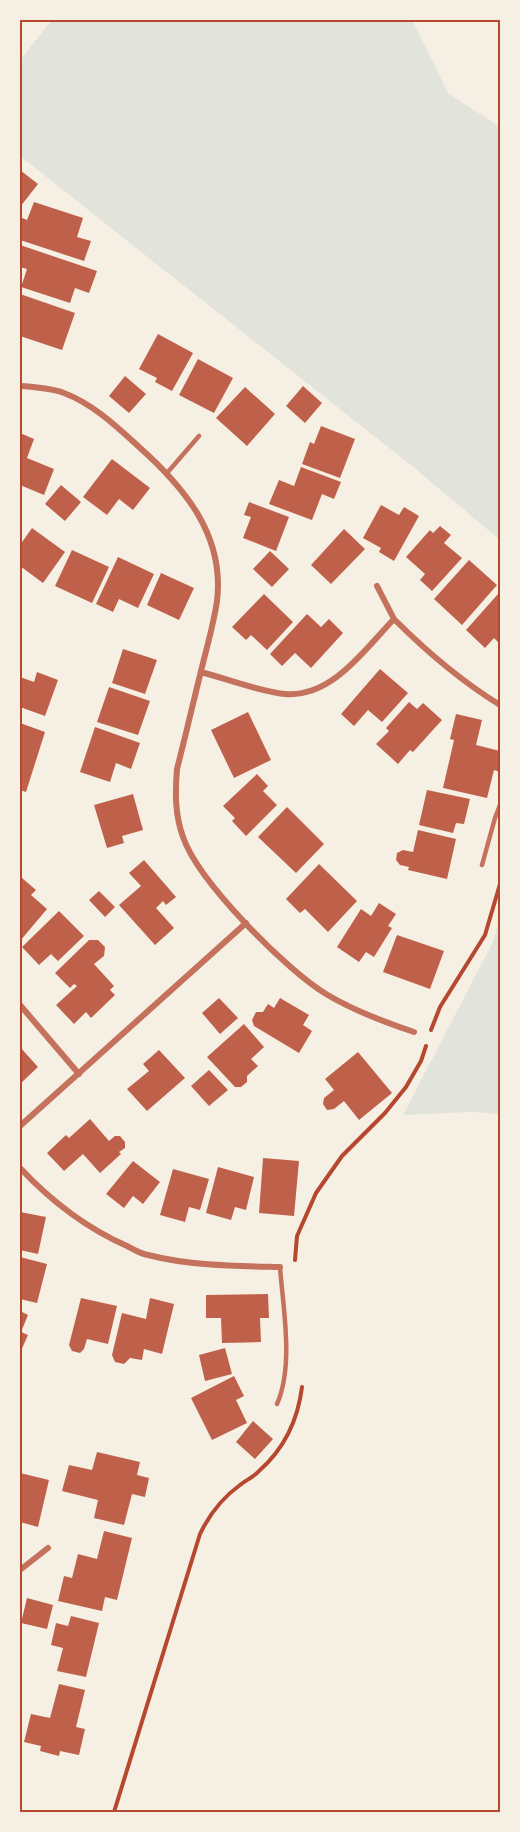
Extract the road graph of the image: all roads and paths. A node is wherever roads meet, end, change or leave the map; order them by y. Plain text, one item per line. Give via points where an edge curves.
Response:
1 (20, 386) edge
2 (199, 436) dead end
3 (167, 473) junction
4 (377, 586) dead end
5 (394, 619) junction
6 (201, 672) junction
7 (501, 705) edge
8 (501, 805) edge
9 (482, 865) dead end
10 (246, 923) junction
11 (20, 1005) edge
12 (414, 1032) dead end
13 (79, 1074) junction
14 (20, 1126) edge
15 (20, 1168) edge
16 (280, 1267) joint
17 (277, 1404) dead end
18 (48, 1548) dead end
19 (20, 1570) edge

1 - 3 street via 65,394 92,408
2 - 3 lane
3 - 6 street via 205,526 217,568 217,601
4 - 5 street
5 - 6 street via 338,678 315,690 286,694
5 - 7 street via 456,675
6 - 10 street via 177,769 178,824 206,877
8 - 9 lane
10 - 12 street via 282,960 325,993 355,1010
10 - 13 street
11 - 13 street
13 - 14 street
15 - 16 street via 81,1222 146,1255 207,1265
16 - 17 lane via 285,1373
18 - 19 street

